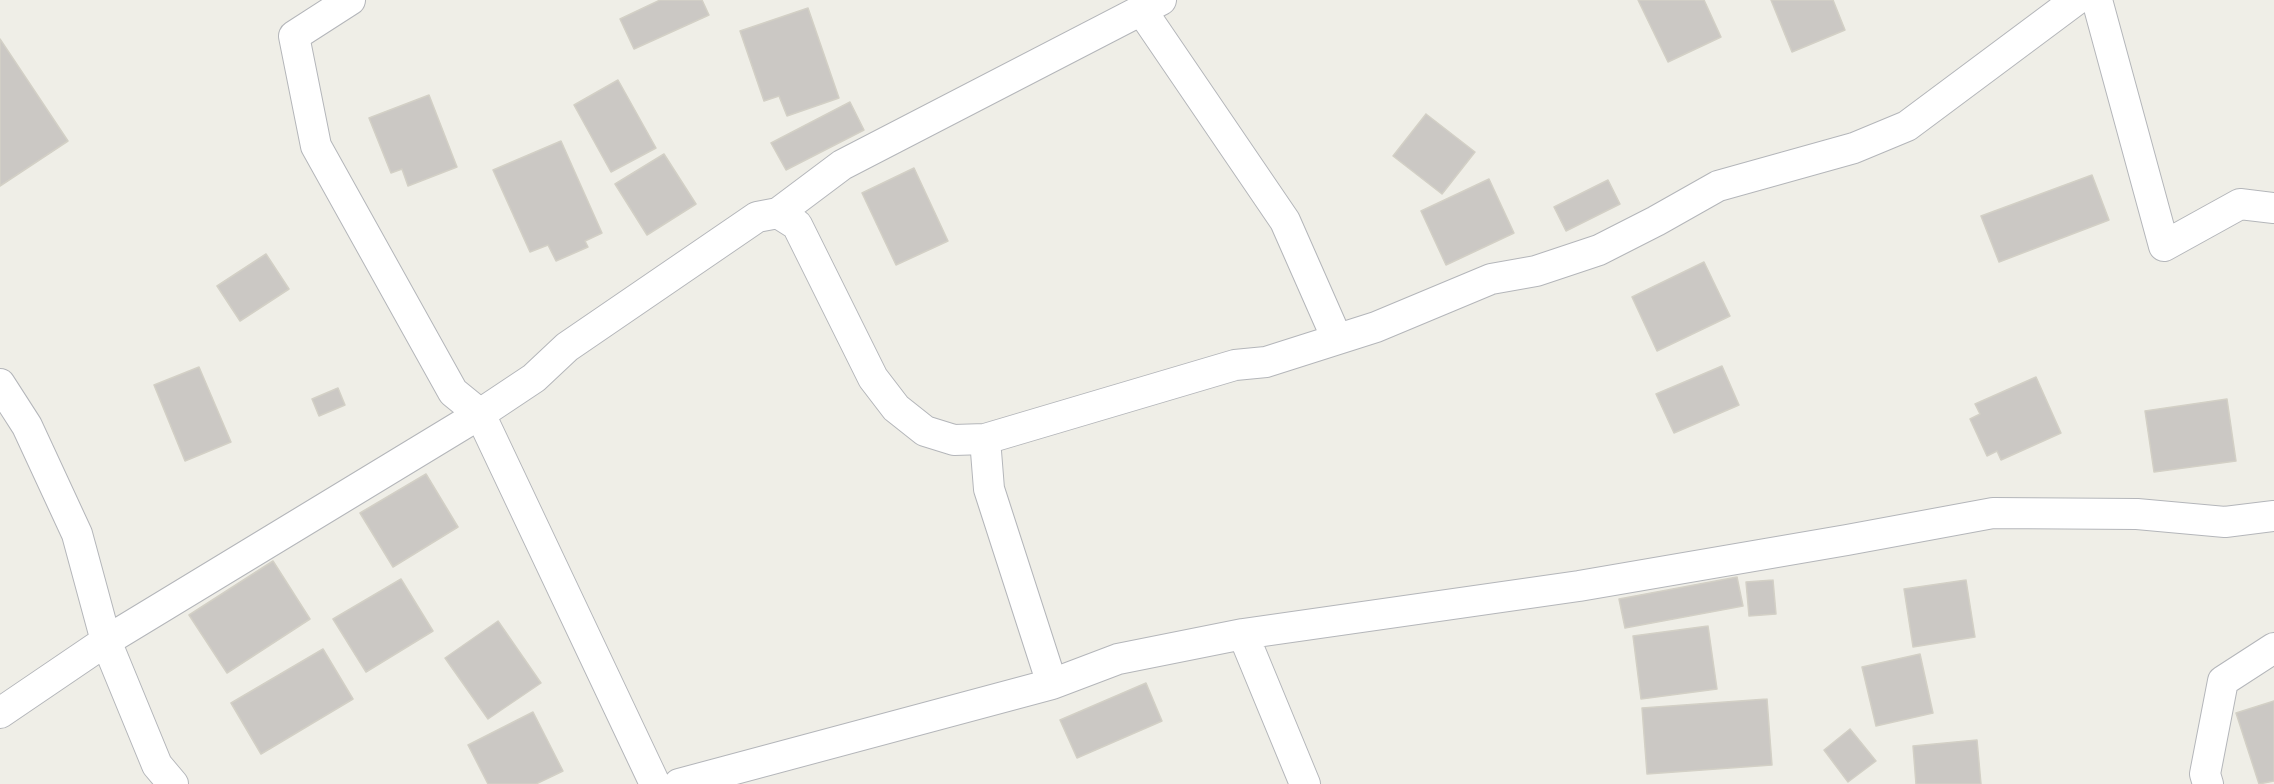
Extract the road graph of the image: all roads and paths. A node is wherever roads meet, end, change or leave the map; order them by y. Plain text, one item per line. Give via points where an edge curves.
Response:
1 (351, 0) edge
2 (2076, 0) edge
3 (2097, 0) edge
4 (1151, 6) edge
5 (2274, 208) edge
6 (778, 213) junction
7 (1337, 339) junction
8 (0, 384) edge
9 (480, 414) junction
10 (985, 439) junction
11 (2274, 516) edge
12 (1243, 634) junction
13 (106, 641) junction
14 (2274, 648) edge
15 (1052, 684) junction
16 (0, 713) edge
17 (173, 784) edge
18 (655, 784) edge
19 (679, 784) edge
20 (1305, 784) edge
21 (2208, 784) edge

1 - 9 street via 294,36 316,147 453,392
2 - 7 street via 1907,126 1854,148 1718,186 1599,250 1536,271 1491,279
3 - 5 street via 2164,246 2240,204
4 - 6 street via 842,165
4 - 7 street via 1284,221
6 - 9 street via 757,218 647,291 567,347 534,378
6 - 10 street via 797,225 873,378 896,408 925,431 954,440
7 - 10 street via 1266,362 1235,364
8 - 13 street via 27,426 77,534
9 - 13 street
9 - 18 street
10 - 15 street via 989,489
11 - 12 street via 2225,522 2137,513 1993,513 1580,586
12 - 15 street via 1118,659
12 - 20 street
13 - 16 street
13 - 17 street via 158,765
14 - 21 street via 2223,681 2205,774
15 - 19 street

